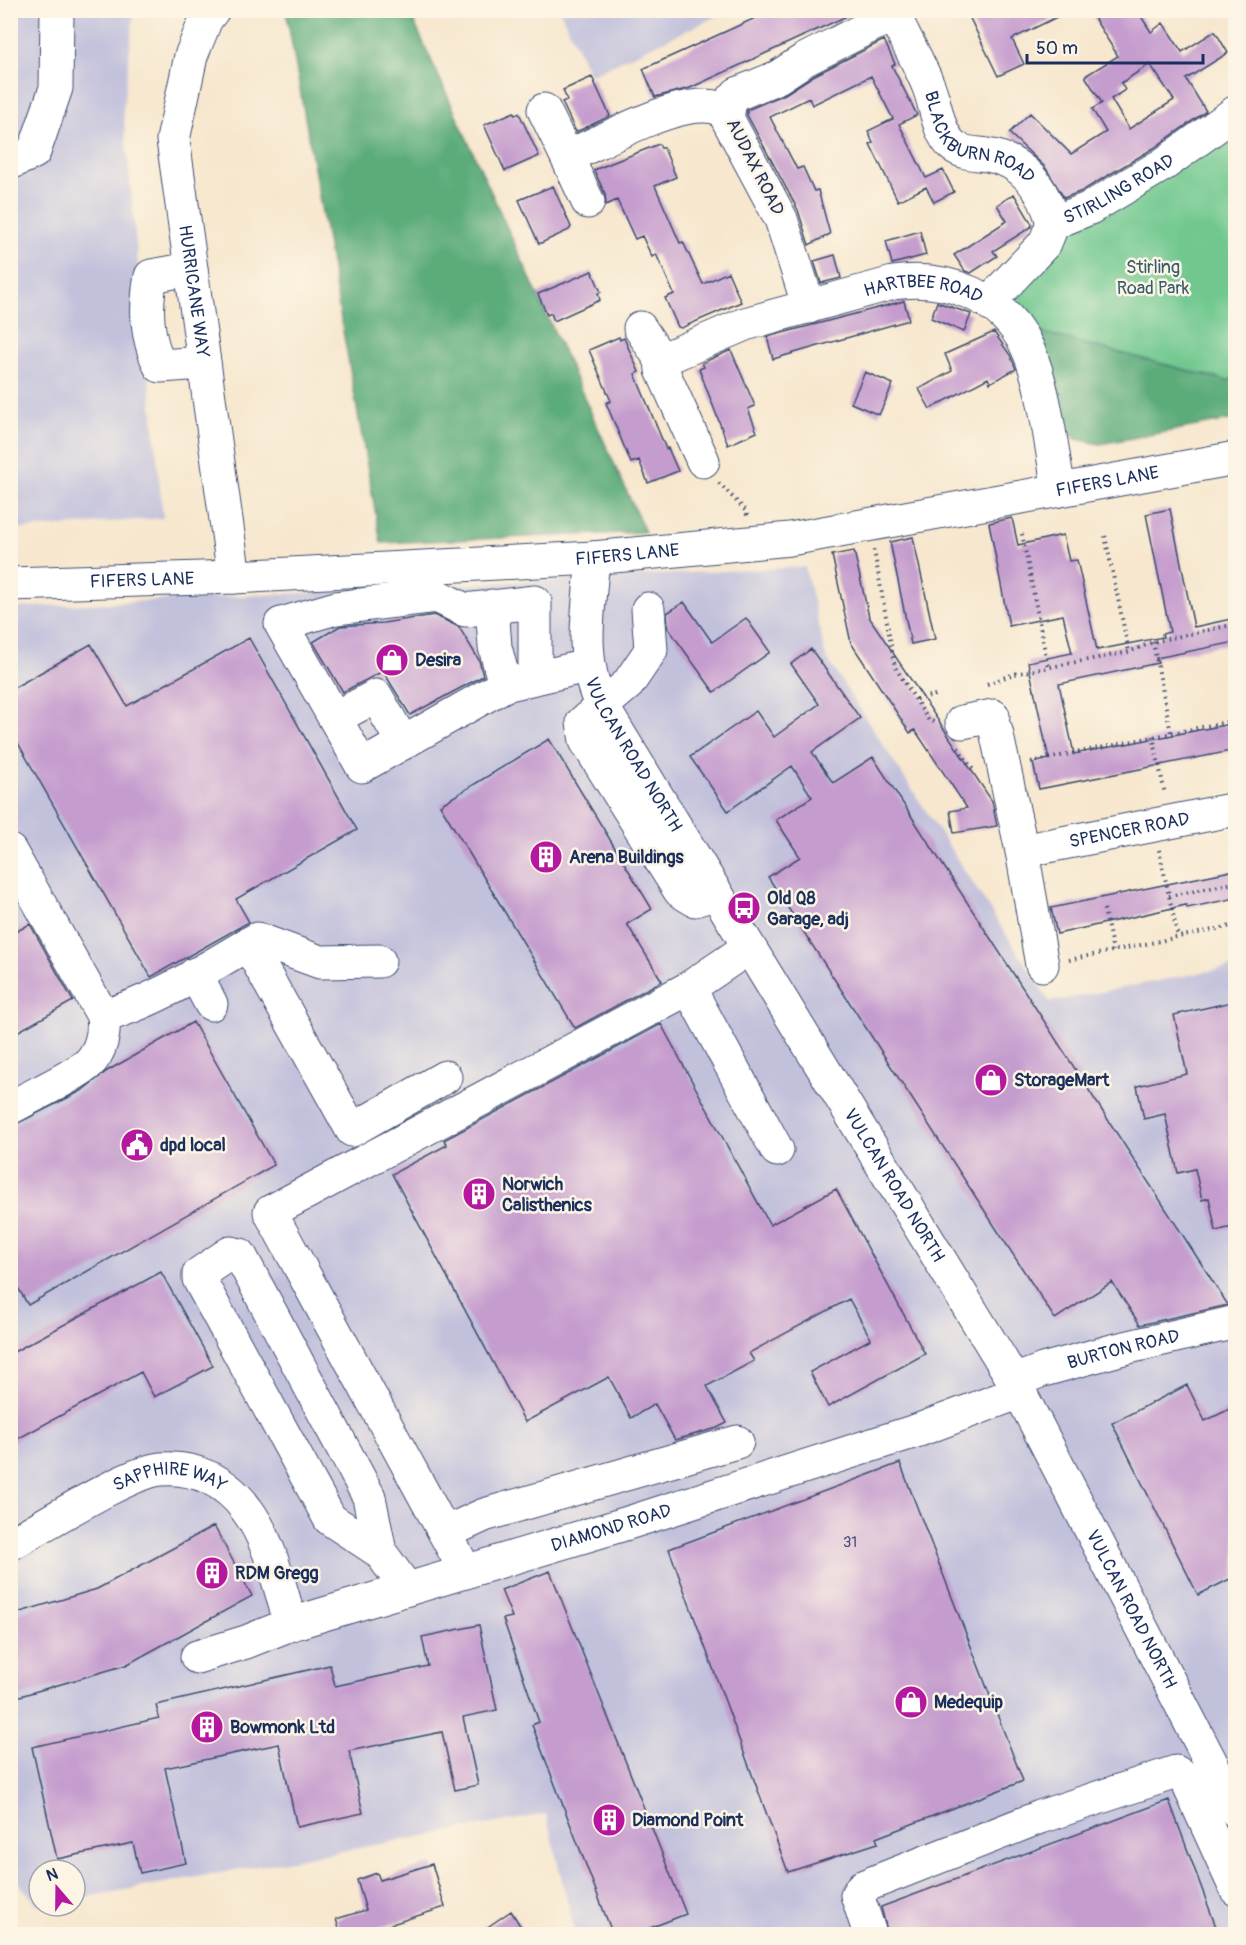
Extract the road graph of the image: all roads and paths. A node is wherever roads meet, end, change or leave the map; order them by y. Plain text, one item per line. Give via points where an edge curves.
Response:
1 (57, 10) edge
2 (898, 12) edge
3 (205, 13) edge
4 (727, 109) junction
5 (544, 110) dead end
6 (1236, 112) edge
7 (567, 157) junction
8 (10, 163) edge
9 (588, 202) dead end
10 (1053, 223) junction
11 (191, 269) junction
12 (989, 302) junction
13 (809, 307) junction
14 (640, 328) dead end
15 (661, 360) junction
16 (204, 363) junction
17 (1236, 458) edge
18 (702, 461) joint
19 (1059, 490) junction
20 (748, 526) dead end
21 (870, 526) junction
22 (1022, 534) dead end
23 (1105, 537) dead end
24 (592, 558) junction
25 (234, 577) junction
26 (10, 584) edge
27 (492, 606) junction
28 (648, 609) dead end
29 (1236, 624) edge
30 (1153, 642) junction
31 (1129, 652) junction
32 (587, 666) junction
33 (1048, 667) junction
34 (520, 681) junction
35 (987, 684) dead end
36 (939, 694) dead end
37 (916, 699) junction
38 (602, 706) junction
39 (335, 718) junction
40 (1236, 720) edge
41 (969, 727) junction
42 (1172, 733) junction
43 (1153, 736) junction
44 (403, 743) junction
45 (990, 774) junction
46 (1236, 809) edge
47 (1162, 824) junction
48 (10, 850) edge
49 (1022, 851) junction
50 (1236, 889) edge
51 (1168, 896) junction
52 (1104, 909) dead end
53 (1236, 926) edge
54 (1178, 937) junction
55 (252, 942) junction
56 (748, 948) junction
57 (1113, 951) junction
58 (379, 961) dead end
59 (1042, 965) joint
60 (195, 974) junction
61 (689, 988) junction
62 (211, 1004) dead end
63 (103, 1017) junction
64 (445, 1077) dead end
65 (10, 1108) edge
66 (777, 1150) dead end
67 (1236, 1322) edge
68 (1017, 1387) junction
69 (736, 1442) dead end
70 (445, 1533) junction
71 (10, 1544) edge
72 (380, 1551) junction
73 (466, 1572) junction
74 (407, 1589) junction
75 (291, 1624) junction
76 (198, 1657) dead end
77 (1236, 1812) edge
78 (1236, 1889) edge
79 (870, 1935) edge

1 - 8 street via 56,88 34,152
2 - 4 street, AUDAX ROAD via 778,77 737,94
2 - 10 street, BLACKBURN ROAD via 942,129 952,144 968,154 1005,159 1023,168 1049,208
3 - 11 street, HURRICANE WAY via 172,140
4 - 7 street via 683,108
4 - 13 street, AUDAX ROAD via 727,118 789,236
5 - 7 street
6 - 10 street, STIRLING ROAD via 1164,164 1090,208
7 - 9 street
10 - 12 street, STIRLING ROAD via 1045,243
11 - 16 street, HURRICANE WAY
11 - 16 street via 151,276 146,305 150,345 160,366
12 - 13 street, HARTBEE ROAD via 937,281 915,280
12 - 19 street, HARTBEE ROAD via 1006,317 1027,346 1036,371
13 - 15 street, HARTBEE ROAD via 745,324
14 - 15 street
15 - 18 street
16 - 25 street, HURRICANE WAY
17 - 19 street, FIFERS LANE
18 - 20 path via 746,511
19 - 21 street, FIFERS LANE
21 - 24 street, FIFERS LANE via 790,539
21 - 37 path via 895,667
22 - 33 path
23 - 31 path
24 - 25 street, FIFERS LANE
24 - 32 street, VULCAN ROAD NORTH
25 - 26 street, FIFERS LANE
27 - 34 street via 495,647
27 - 34 street via 535,602 537,605
27 - 39 street via 465,610 437,596 336,608 281,624
28 - 38 street via 651,650 628,684
29 - 30 path
30 - 31 path
30 - 42 path
31 - 33 path
32 - 34 street
32 - 38 street, VULCAN ROAD NORTH
33 - 35 path
34 - 44 street
36 - 37 path
37 - 41 path via 929,721
38 - 56 street, VULCAN ROAD NORTH
39 - 44 street via 376,696
39 - 44 street via 362,766
40 - 42 path
41 - 45 street
41 - 45 path via 974,770
42 - 43 path
43 - 45 path
43 - 47 path
45 - 49 street
46 - 47 street, SPENCER ROAD
47 - 49 street, SPENCER ROAD
47 - 51 path
48 - 63 street
49 - 59 street
50 - 51 path via 1234,883
51 - 54 path
52 - 57 path
53 - 54 path
54 - 57 path
55 - 58 street via 320,962
55 - 60 street
55 - 64 street via 352,1130
56 - 61 street
56 - 68 street, VULCAN ROAD NORTH
57 - 59 path
60 - 62 street
60 - 63 street via 129,1009
61 - 66 street
61 - 70 street via 270,1212
63 - 65 street via 105,1030 98,1051 88,1063
67 - 68 street, BURTON ROAD via 1043,1370
68 - 73 street, DIAMOND ROAD via 919,1430
68 - 77 street, VULCAN ROAD NORTH
69 - 70 street via 484,1515
70 - 73 street
71 - 75 street, SAPPHIRE WAY via 132,1478 160,1469 195,1471 225,1485 248,1510 265,1544
72 - 72 street via 330,1519 199,1279 202,1269 230,1253 240,1255 369,1497
72 - 74 street
73 - 74 street, DIAMOND ROAD
74 - 75 street, DIAMOND ROAD
75 - 76 street, DIAMOND ROAD
78 - 79 street via 1186,1779 1176,1772 1040,1817 862,1887 856,1895

